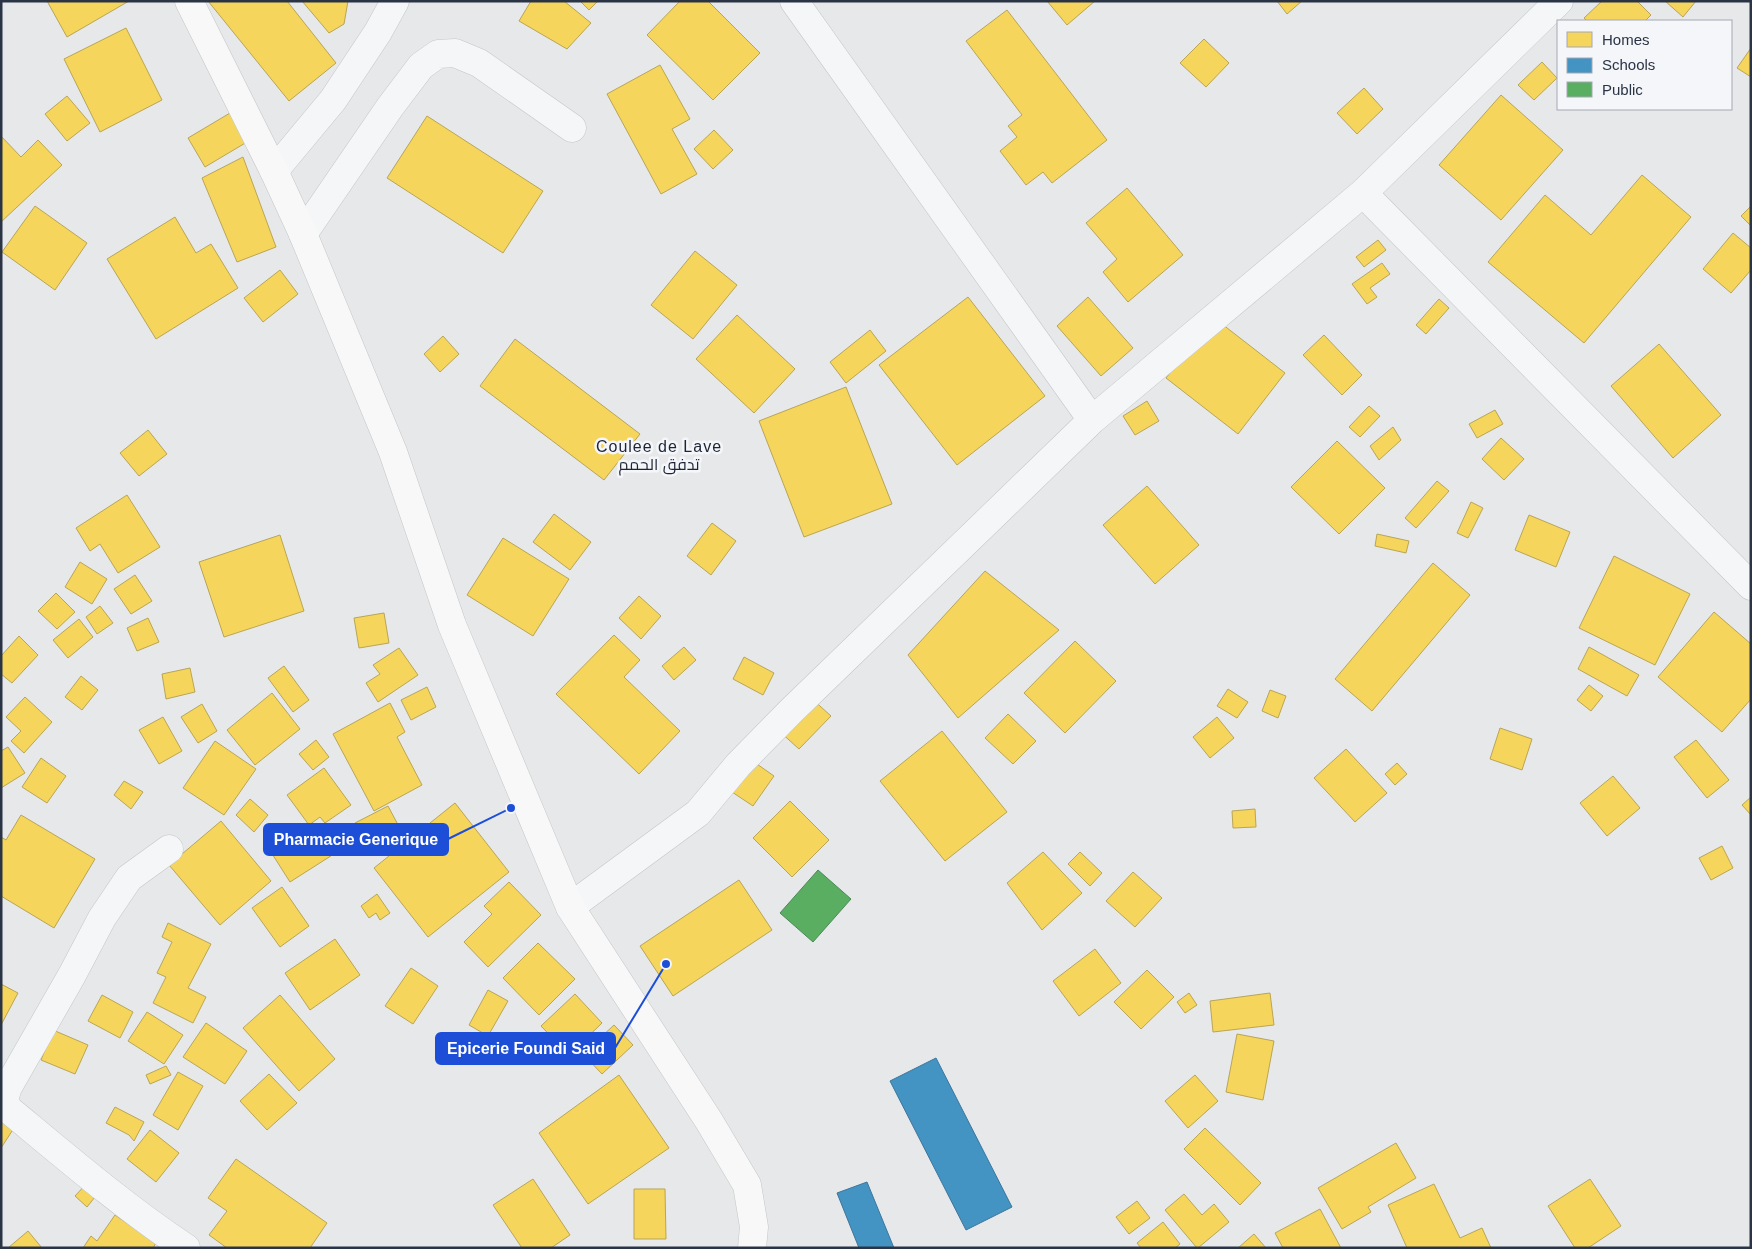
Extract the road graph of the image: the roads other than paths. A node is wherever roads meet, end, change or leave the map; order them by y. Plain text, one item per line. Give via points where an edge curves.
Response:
1 (189, 1) edge
2 (395, 1) edge
3 (794, 1) edge
4 (1559, 1) edge
5 (572, 128) dead end
6 (274, 171) junction
7 (1363, 193) junction
8 (302, 234) junction
9 (1092, 420) junction
10 (1751, 586) edge
11 (169, 849) dead end
12 (570, 907) junction
13 (186, 1248) edge
14 (752, 1248) edge

1 - 6 main road
2 - 6 street via 333,100
3 - 9 street
4 - 7 street
5 - 8 street via 479,63 455,53 438,54 421,66 390,107
6 - 8 main road
7 - 9 street
7 - 10 street
8 - 12 main road via 393,452 452,624
9 - 12 street via 791,711 738,765 698,813
11 - 13 street via 129,878 102,918 4,1099 8,1109 73,1164 144,1220
12 - 14 main road via 747,1185 754,1227

